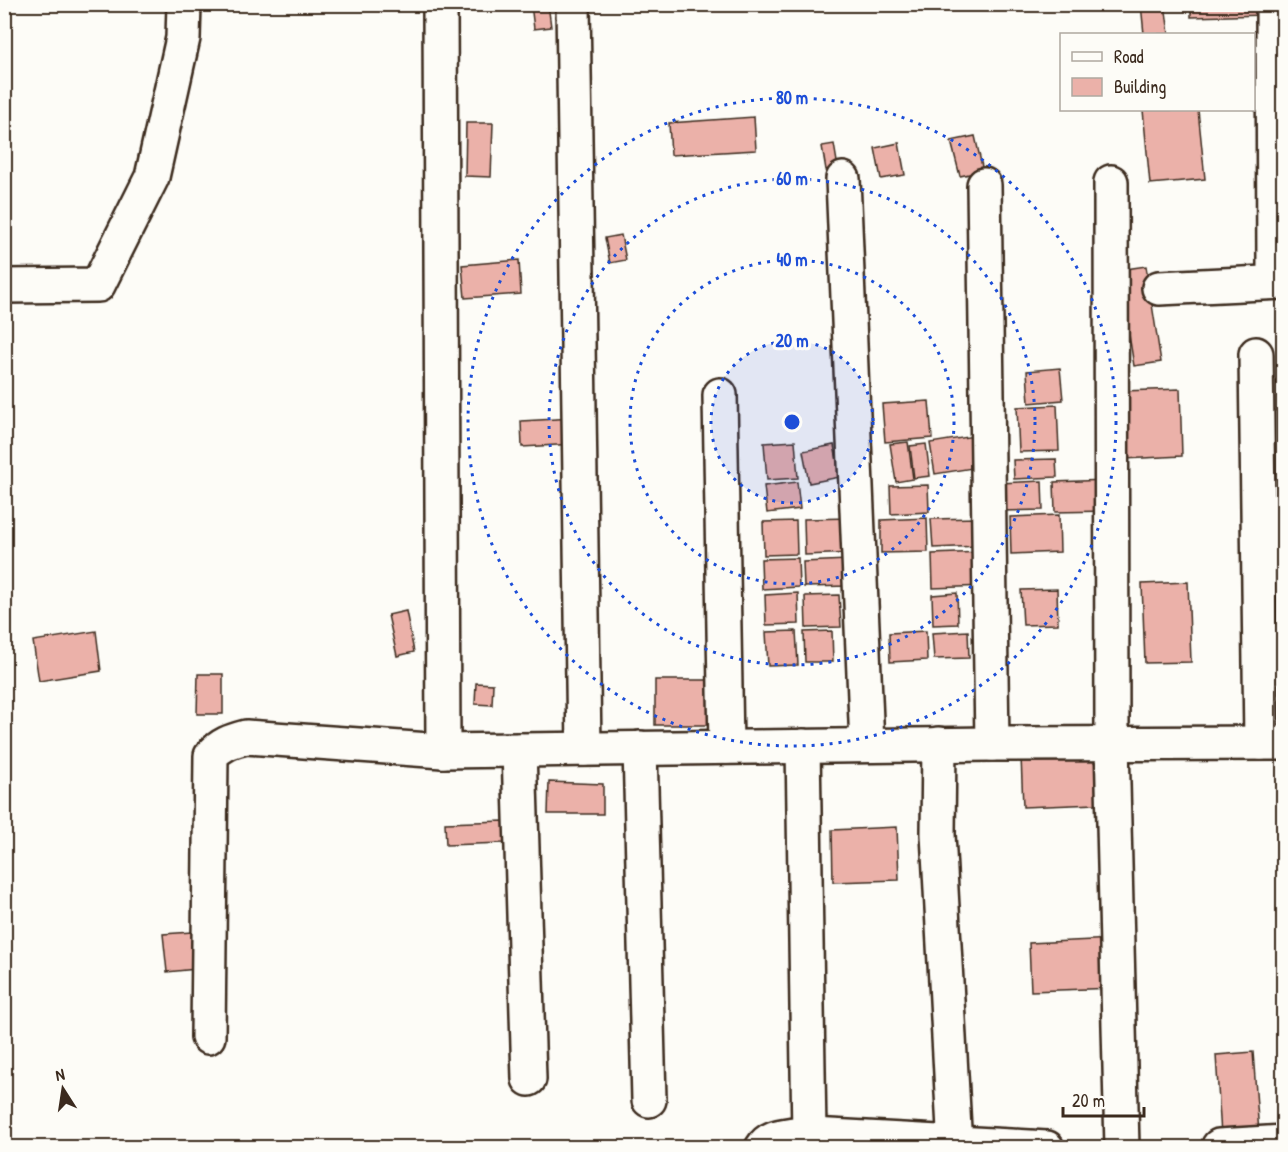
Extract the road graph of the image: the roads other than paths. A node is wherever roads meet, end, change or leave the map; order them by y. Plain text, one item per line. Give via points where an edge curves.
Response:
1 (184, 4) edge
2 (440, 4) edge
3 (573, 4) edge
4 (1274, 4) edge
5 (843, 179) dead end
6 (1111, 182) dead end
7 (984, 185) dead end
8 (1284, 281) edge
9 (4, 286) edge
10 (1159, 288) dead end
11 (1256, 354) dead end
12 (720, 395) dead end
13 (1112, 743) junction
14 (1273, 743) edge
15 (939, 744) junction
16 (992, 744) junction
17 (867, 745) junction
18 (803, 746) junction
19 (726, 747) junction
20 (640, 748) junction
21 (584, 749) junction
22 (519, 750) junction
23 (443, 751) junction
24 (208, 1037) dead end
25 (529, 1079) dead end
26 (649, 1100) dead end
27 (808, 1135) junction
28 (1284, 1142) edge
29 (955, 1144) edge
30 (1219, 1146) edge
31 (762, 1148) edge
32 (1047, 1148) edge
33 (1122, 1148) edge

1 - 9 street via 183,38 152,177 98,285
2 - 23 street
3 - 21 street
4 - 8 street via 1274,268
5 - 17 street
6 - 13 street
7 - 16 street
8 - 10 street
11 - 14 street
12 - 19 street
13 - 14 street
13 - 16 street
13 - 33 street
15 - 16 street
15 - 17 street
15 - 29 street via 938,834
17 - 18 street
18 - 19 street
18 - 27 street
19 - 20 street
20 - 21 street
20 - 26 street
21 - 22 street
22 - 23 street
22 - 25 street
23 - 24 street via 246,737 218,747 211,756
27 - 29 street
27 - 31 street via 775,1137
28 - 30 street
29 - 32 street

